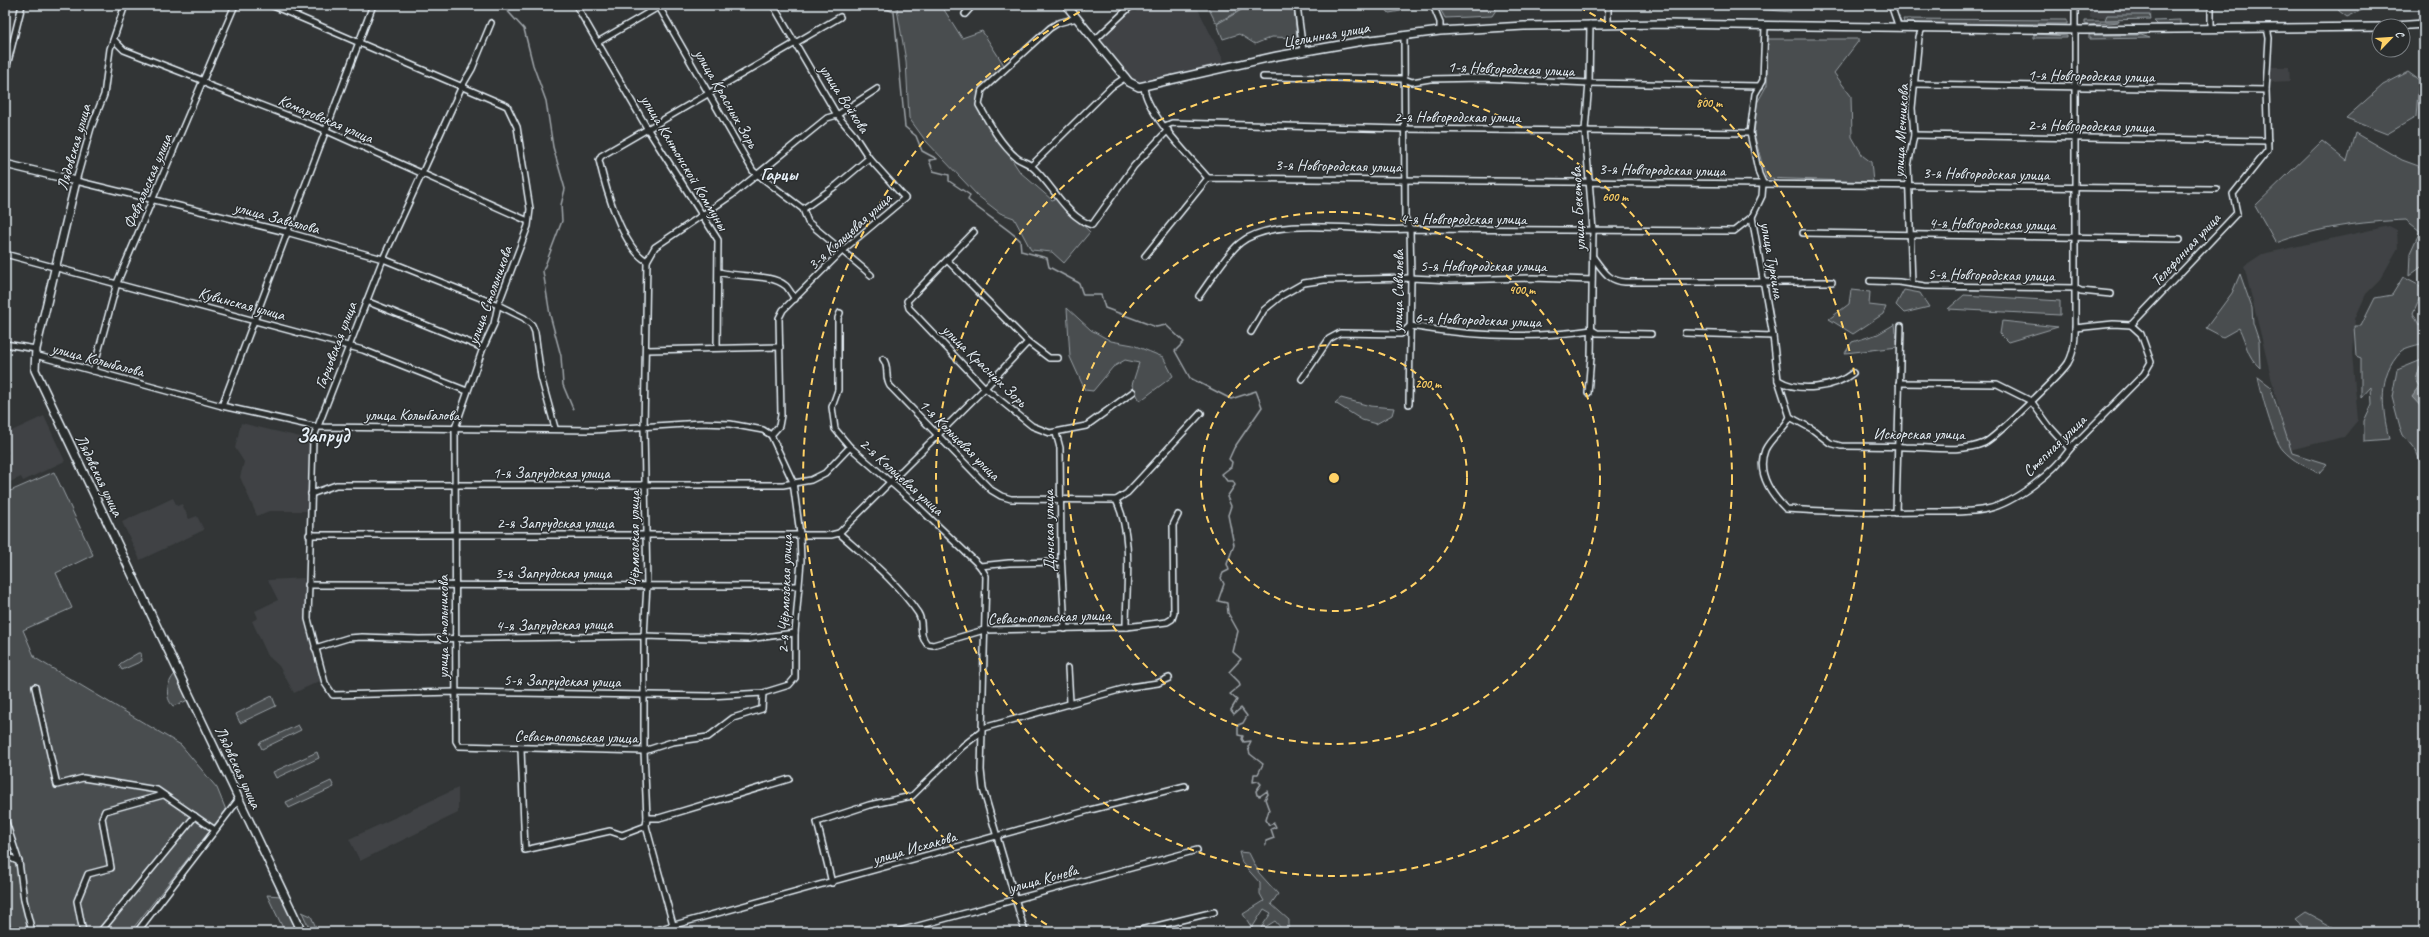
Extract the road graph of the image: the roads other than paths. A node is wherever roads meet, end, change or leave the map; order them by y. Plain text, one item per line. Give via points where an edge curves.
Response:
1 (22, 5) edge
2 (125, 5) edge
3 (235, 5) edge
4 (270, 5) edge
5 (373, 5) edge
6 (576, 5) edge
7 (659, 5) edge
8 (773, 5) edge
9 (972, 5) edge
10 (1066, 5) edge
11 (1132, 5) edge
12 (1297, 5) edge
13 (1433, 5) edge
14 (1608, 5) edge
15 (1891, 5) edge
16 (2075, 5) edge
17 (2211, 5) edge
18 (965, 14) dead end
19 (840, 17) dead end
20 (1077, 18) junction
21 (491, 23) dead end
22 (1590, 24) junction
23 (1608, 24) junction
24 (2424, 24) edge
25 (2411, 25) edge
26 (1765, 27) junction
27 (2371, 27) edge
28 (1899, 28) junction
29 (1922, 28) junction
30 (2267, 28) junction
31 (2211, 29) junction
32 (2076, 30) junction
33 (1440, 31) junction
34 (1404, 35) junction
35 (114, 40) junction
36 (1095, 40) junction
37 (598, 42) junction
38 (795, 42) junction
39 (358, 43) junction
40 (1303, 51) junction
41 (5, 74) edge
42 (1126, 77) junction
43 (1263, 77) dead end
44 (1404, 79) junction
45 (204, 81) junction
46 (1589, 83) junction
47 (1916, 84) junction
48 (462, 86) junction
49 (1760, 86) junction
50 (1144, 87) junction
51 (2077, 88) junction
52 (876, 89) dead end
53 (2266, 90) junction
54 (708, 92) junction
55 (837, 115) junction
56 (648, 128) junction
57 (1167, 128) junction
58 (1404, 129) junction
59 (325, 130) junction
60 (1586, 130) junction
61 (1750, 133) junction
62 (1914, 135) junction
63 (2076, 137) junction
64 (2268, 141) junction
65 (869, 158) junction
66 (5, 164) edge
67 (1031, 166) junction
68 (422, 173) junction
69 (757, 175) junction
70 (1208, 178) junction
71 (1404, 179) junction
72 (76, 181) junction
73 (1589, 181) junction
74 (1763, 183) junction
75 (1910, 185) junction
76 (2074, 187) junction
77 (2216, 189) dead end
78 (905, 198) joint
79 (153, 200) junction
80 (803, 209) junction
81 (701, 215) junction
82 (1752, 217) junction
83 (528, 221) junction
84 (1410, 229) junction
85 (1593, 230) junction
86 (286, 232) junction
87 (974, 232) dead end
88 (1803, 233) dead end
89 (1912, 234) junction
90 (2075, 238) junction
91 (2180, 239) dead end
92 (843, 250) junction
93 (5, 254) edge
94 (1145, 256) dead end
95 (1593, 257) junction
96 (383, 259) junction
97 (947, 260) junction
98 (646, 261) junction
99 (55, 268) junction
100 (719, 272) junction
101 (871, 274) dead end
102 (1411, 278) junction
103 (1592, 280) junction
104 (1870, 281) dead end
105 (1762, 282) junction
106 (1832, 282) dead end
107 (117, 283) junction
108 (1912, 284) junction
109 (2075, 288) junction
110 (2111, 294) dead end
111 (1199, 296) dead end
112 (795, 299) junction
113 (366, 301) junction
114 (498, 305) junction
115 (840, 313) dead end
116 (253, 319) junction
117 (2132, 325) junction
118 (1410, 326) junction
119 (1901, 326) dead end
120 (2075, 328) junction
121 (1592, 330) junction
122 (1252, 332) dead end
123 (1685, 333) dead end
124 (1651, 334) dead end
125 (1773, 336) junction
126 (1028, 342) junction
127 (5, 344) edge
128 (349, 346) junction
129 (717, 347) junction
130 (780, 347) junction
131 (483, 348) junction
132 (647, 350) junction
133 (35, 352) junction
134 (1058, 358) dead end
135 (883, 359) dead end
136 (93, 371) junction
137 (1853, 373) dead end
138 (1302, 379) dead end
139 (1778, 380) junction
140 (1900, 383) junction
141 (985, 388) junction
142 (467, 391) junction
143 (1134, 392) dead end
144 (1588, 393) dead end
145 (2031, 401) junction
146 (1409, 404) dead end
147 (222, 406) junction
148 (1201, 413) dead end
149 (1790, 417) junction
150 (317, 427) junction
151 (455, 428) junction
152 (556, 428) junction
153 (644, 428) junction
154 (1056, 433) junction
155 (938, 434) junction
156 (771, 435) junction
157 (1898, 446) junction
158 (850, 447) junction
159 (2070, 448) junction
160 (889, 481) junction
161 (793, 482) junction
162 (646, 485) junction
163 (456, 486) junction
164 (311, 494) junction
165 (1060, 499) junction
166 (1116, 500) junction
167 (1896, 512) junction
168 (1178, 515) dead end
169 (839, 533) junction
170 (800, 534) junction
171 (309, 535) junction
172 (456, 535) junction
173 (646, 535) junction
174 (1061, 562) junction
175 (980, 566) junction
176 (308, 585) junction
177 (456, 585) junction
178 (647, 585) junction
179 (797, 586) junction
180 (1126, 627) junction
181 (1065, 629) junction
182 (984, 630) junction
183 (795, 633) junction
184 (644, 636) junction
185 (455, 638) junction
186 (315, 648) junction
187 (1068, 668) dead end
188 (1169, 678) dead end
189 (790, 685) joint
190 (35, 687) dead end
191 (455, 692) junction
192 (763, 693) junction
193 (645, 694) junction
194 (333, 695) joint
195 (1070, 702) junction
196 (982, 730) junction
197 (461, 747) joint
198 (521, 749) junction
199 (644, 751) junction
200 (789, 779) dead end
201 (1185, 786) dead end
202 (163, 795) junction
203 (239, 799) junction
204 (195, 816) junction
205 (647, 818) junction
206 (5, 819) edge
207 (646, 826) junction
208 (215, 830) junction
209 (998, 837) junction
210 (1197, 850) dead end
211 (7, 856) edge
212 (19, 862) junction
213 (5, 864) edge
214 (832, 883) junction
215 (1016, 899) junction
216 (1214, 912) dead end
217 (5, 922) edge
218 (673, 925) junction
219 (8, 932) edge
220 (32, 932) edge
221 (82, 932) edge
222 (100, 932) edge
223 (136, 932) edge
224 (302, 932) edge
225 (649, 932) edge
226 (675, 932) edge
227 (896, 932) edge
228 (1025, 932) edge
229 (1132, 932) edge

1 - 41 street
2 - 35 street, Лядовская улица
3 - 45 street, Февральская улица
4 - 39 street, улица Стольникова
5 - 39 street
6 - 37 street, улица Кантонской Коммуны
7 - 37 street
7 - 54 street, улица Красных Зорь
8 - 38 street, улица Войкова
9 - 18 street
10 - 20 main road
11 - 36 street
12 - 40 street
13 - 33 street via 1440,22
14 - 23 street
15 - 28 street
16 - 32 street, Искорская улица
17 - 31 street
19 - 38 street
20 - 36 main road
20 - 67 street via 1050,28 982,90 979,105 991,126 1017,158
21 - 48 street, Гарцовская улица
22 - 23 main road, Целинная улица
22 - 33 main road, Целинная улица
22 - 46 street, улица Бекетова
23 - 26 main road, Целинная улица
24 - 25 main road
26 - 28 main road, Целинная улица
26 - 49 street, улица Туркина via 1764,80
27 - 30 main road, Целинная улица
28 - 29 main road, Целинная улица
29 - 32 main road, Целинная улица
29 - 47 street, улица Мечникова
30 - 31 main road, Целинная улица
30 - 53 street, Телефонная улица via 2269,38
31 - 32 main road, Целинная улица
32 - 51 street, Искорская улица
33 - 34 main road, Целинная улица
34 - 40 main road, Целинная улица
34 - 44 street, улица Сивилева
35 - 45 street, Комаровская улица via 124,50
35 - 72 street, Лядовская улица via 110,49 104,95 91,128
36 - 42 main road
37 - 56 street, улица Кантонской Коммуны
38 - 54 street
38 - 55 street, улица Войкова
39 - 48 street, улица Стольникова
39 - 59 street
40 - 50 main road, Целинная улица
42 - 50 main road via 1134,85
42 - 67 street via 1111,87
43 - 44 street, 1-я Новгородская улица
44 - 46 street, 1-я Новгородская улица via 1412,82 1480,78
44 - 58 street, улица Сивилева
45 - 59 street, Комаровская улица via 208,85
45 - 79 street, Февральская улица
46 - 49 street, 1-я Новгородская улица
46 - 60 street, улица Бекетова
47 - 51 street, 1-я Новгородская улица
47 - 62 street, улица Мечникова via 1912,108
48 - 68 street, Гарцовская улица
48 - 83 street, улица Стольникова via 507,106 517,127 526,176 530,209
49 - 61 street, улица Туркина via 1752,106
50 - 57 street via 1146,99
51 - 53 street, 1-я Новгородская улица
51 - 63 street, Искорская улица
52 - 55 street
53 - 64 street, Телефонная улица
54 - 56 street
54 - 69 street, улица Красных Зорь
55 - 65 street, улица Войкова
55 - 69 street via 827,118
56 - 81 street, улица Кантонской Коммуны
56 - 98 street via 601,156 599,160 607,196 630,244 638,257
57 - 58 street, 2-я Новгородская улица via 1172,123
57 - 67 street via 1134,166 1092,225 1071,210
57 - 70 street
58 - 60 street, 2-я Новгородская улица
58 - 71 street, улица Сивилева
59 - 68 street, Комаровская улица
59 - 86 street
60 - 61 street, 2-я Новгородская улица via 1652,134
60 - 73 street, улица Бекетова
61 - 74 street, улица Туркина
62 - 63 street, 2-я Новгородская улица
62 - 75 street, улица Мечникова via 1908,166
63 - 64 street, 2-я Новгородская улица
63 - 76 street, Искорская улица
64 - 117 street, Телефонная улица via 2268,150 2233,194 2237,213
65 - 78 street, улица Войкова
65 - 80 street via 837,186
66 - 72 main road, улица Завьялова
68 - 83 street, Комаровская улица
68 - 96 street, Гарцовская улица
69 - 80 street via 775,185
69 - 81 street
70 - 71 street, 3-я Новгородская улица
70 - 94 street
71 - 73 street, 3-я Новгородская улица
71 - 84 street, улица Сивилева via 1405,217
72 - 79 street, улица Завьялова
72 - 99 main road, Лядовская улица
73 - 74 street, 3-я Новгородская улица
73 - 85 street, улица Бекетова
74 - 75 street, 3-я Новгородская улица
74 - 82 street, улица Туркина via 1762,196
75 - 76 street, 3-я Новгородская улица
75 - 89 street, улица Мечникова
76 - 77 street, 3-я Новгородская улица
76 - 90 street, Искорская улица
78 - 92 street, 3-я Кольцевая улица
79 - 86 street, улица Завьялова
79 - 107 street, Февральская улица
80 - 92 street via 808,222
81 - 98 street via 655,247
81 - 100 street, улица Кантонской Коммуны via 718,240
82 - 85 street, 4-я Новгородская улица via 1734,230
82 - 105 street, улица Туркина
83 - 114 street, улица Стольникова
84 - 85 street, 4-я Новгородская улица
84 - 102 street, улица Сивилева
84 - 111 street, 4-я Новгородская улица via 1389,231 1327,227 1285,228 1251,234 1238,244
85 - 95 street, улица Бекетова
86 - 96 street, улица Завьялова
86 - 116 street
87 - 97 street
88 - 89 street, 4-я Новгородская улица
89 - 90 street, 4-я Новгородская улица
89 - 108 street, улица Мечникова
90 - 91 street, 4-я Новгородская улица
90 - 109 street, Искорская улица
92 - 101 street
92 - 112 street, 3-я Кольцевая улица
93 - 99 street, Кувинская улица
95 - 103 street, улица Бекетова
95 - 105 street via 1608,276 1616,281
96 - 113 street, Гарцовская улица
96 - 114 street, улица Завьялова
97 - 126 street
97 - 141 street, улица Красных Зорь via 907,301 908,308
98 - 132 street, Чёрмозская улица
99 - 107 street, Кувинская улица
99 - 133 main road, Лядовская улица
100 - 112 street via 733,276 770,278 786,286
100 - 129 street, улица Кантонской Коммуны
102 - 103 street, 5-я Новгородская улица
102 - 118 street, улица Сивилева
102 - 122 street, 5-я Новгородская улица via 1324,280 1304,283 1281,296 1264,310
103 - 121 street, улица Бекетова
104 - 108 street, 5-я Новгородская улица
105 - 106 street
105 - 125 street, улица Туркина
107 - 116 street, Кувинская улица
107 - 136 street, Февральская улица
108 - 109 street, 5-я Новгородская улица
109 - 110 street, 5-я Новгородская улица
109 - 120 street, Искорская улица
112 - 130 street, 3-я Кольцевая улица via 783,310 779,318
113 - 128 street, Гарцовская улица
113 - 131 street
114 - 131 street, улица Стольникова via 494,324
114 - 152 street, улица Завьялова via 532,325 541,377
115 - 158 street, 2-я Кольцевая улица via 838,390 832,407 832,420 835,429
116 - 128 street, Кувинская улица
116 - 147 street
117 - 120 street
117 - 159 street, Степная улица via 2141,334 2151,362 2144,374
118 - 121 street, 6-я Новгородская улица via 1465,334 1567,334
118 - 138 street, 6-я Новгородская улица via 1401,334 1340,333 1329,339
118 - 146 street, улица Сивилева
119 - 140 street
120 - 145 street, Искорская улица via 2068,363
121 - 124 street, 6-я Новгородская улица via 1597,333
121 - 144 street, улица Бекетова
123 - 125 street
125 - 139 street, улица Туркина
126 - 134 street via 1049,358
126 - 141 street
127 - 133 street, улица Колыбалова
128 - 142 street, Кувинская улица
128 - 150 street, Гарцовская улица
129 - 130 street
129 - 132 street
130 - 156 street, 3-я Кольцевая улица via 781,415 779,426
131 - 142 street, улица Стольникова
132 - 153 street, Чёрмозская улица
133 - 136 street, улица Колыбалова
133 - 203 main road, Лядовская улица via 35,370 42,386
135 - 155 street, 1-я Кольцевая улица via 890,386
136 - 147 street, улица Колыбалова
137 - 139 street via 1843,381 1798,388 1787,386
139 - 149 street, улица Туркина
140 - 145 street via 1997,384
140 - 157 street
141 - 154 street, улица Красных Зорь via 1032,426
141 - 155 street
142 - 151 street, улица Стольникова
143 - 154 street, улица Красных Зорь via 1086,426
145 - 157 street, Искорская улица via 1984,443 1949,448
145 - 159 street
147 - 150 street, улица Колыбалова
148 - 166 street via 1127,493
149 - 157 street, Искорская улица via 1835,445
149 - 167 street, Степная улица via 1765,450 1765,480 1771,493 1786,509
150 - 151 street, улица Колыбалова
150 - 164 street, Гарцовская улица via 313,439
151 - 152 street, улица Колыбалова
151 - 163 street, улица Стольникова
152 - 153 street, улица Колыбалова
153 - 156 street, улица Колыбалова via 701,423 730,424 763,430
153 - 162 street, Чёрмозская улица
154 - 165 street, Донская улица via 1060,448
155 - 160 street
155 - 165 street, 1-я Кольцевая улица via 991,490 1001,496 1035,501
156 - 161 street, 2-я Чёрмозская улица
157 - 167 street
158 - 160 street, 2-я Кольцевая улица
158 - 161 street, 1-я Запрудская улица via 825,473 811,480
159 - 167 street, Степная улица via 2062,460 2006,502 1980,510
160 - 169 street
160 - 175 street, 2-я Кольцевая улица
161 - 162 street, 1-я Запрудская улица via 783,485
161 - 170 street, 2-я Чёрмозская улица
162 - 163 street, 1-я Запрудская улица
162 - 173 street, Чёрмозская улица
163 - 164 street, 1-я Запрудская улица via 336,485
163 - 172 street, улица Стольникова
164 - 171 street, Гарцовская улица
165 - 166 street, 1-я Кольцевая улица
165 - 174 street, Донская улица
166 - 180 street via 1126,534
168 - 180 street, Севастопольская улица via 1173,525 1172,619 1167,622
169 - 170 street, 2-я Запрудская улица
169 - 182 street, Севастопольская улица via 883,571 905,596 920,615 921,636 927,644 933,645
170 - 173 street, 2-я Запрудская улица
170 - 179 street, 2-я Чёрмозская улица via 801,561
171 - 172 street, 2-я Запрудская улица
171 - 176 street, Гарцовская улица
172 - 173 street, 2-я Запрудская улица
172 - 177 street, улица Стольникова
173 - 178 street, Чёрмозская улица
174 - 175 street
174 - 181 street, Донская улица
175 - 182 street via 986,576 987,586
176 - 177 street, 3-я Запрудская улица
176 - 186 street, Гарцовская улица via 308,619
177 - 178 street, 3-я Запрудская улица
177 - 185 street, улица Стольникова
178 - 179 street, 3-я Запрудская улица
178 - 184 street, Чёрмозская улица
179 - 183 street, 2-я Чёрмозская улица
180 - 181 street, Севастопольская улица
181 - 182 street, Севастопольская улица
182 - 196 street
183 - 184 street, 4-я Запрудская улица via 748,639
183 - 189 street, 2-я Чёрмозская улица via 794,678
184 - 185 street, 4-я Запрудская улица
184 - 193 street, Чёрмозская улица
185 - 186 street, 4-я Запрудская улица via 348,638
185 - 191 street, улица Стольникова
186 - 194 street, Гарцовская улица via 325,683
187 - 195 street
188 - 195 street via 1158,683 1130,686
189 - 192 street, 5-я Запрудская улица
190 - 202 street via 58,785 83,778 157,790
191 - 193 street, 5-я Запрудская улица
191 - 194 street, 5-я Запрудская улица
191 - 197 street, улица Стольникова via 456,741
192 - 193 street, 5-я Запрудская улица via 709,696
192 - 199 street, Севастопольская улица via 762,709 733,718 708,737 672,742
193 - 199 street, Чёрмозская улица
195 - 196 street
196 - 209 street via 983,789
196 - 214 street via 912,796 869,805 817,822
197 - 198 street, Севастопольская улица
198 - 199 street, Севастопольская улица
198 - 207 street via 525,850 610,831 622,835
199 - 205 street, Чёрмозская улица
200 - 205 street via 659,818
201 - 209 street, улица Исхакова
202 - 204 street
202 - 221 street via 105,811 102,818 111,868 88,874 77,901
203 - 208 street
203 - 224 main road, Лядовская улица
204 - 208 street
204 - 222 street
205 - 207 street, Чёрмозская улица
206 - 212 street
207 - 218 street, Чёрмозская улица
208 - 223 street
209 - 214 street, улица Исхакова
209 - 215 street
210 - 215 street, улица Конева
211 - 212 street
211 - 213 street
212 - 220 street via 24,900
214 - 218 street, улица Исхакова
215 - 227 street, улица Конева
215 - 228 street
216 - 229 street
217 - 219 street
218 - 225 street, улица Исхакова
218 - 226 street, Чёрмозская улица

